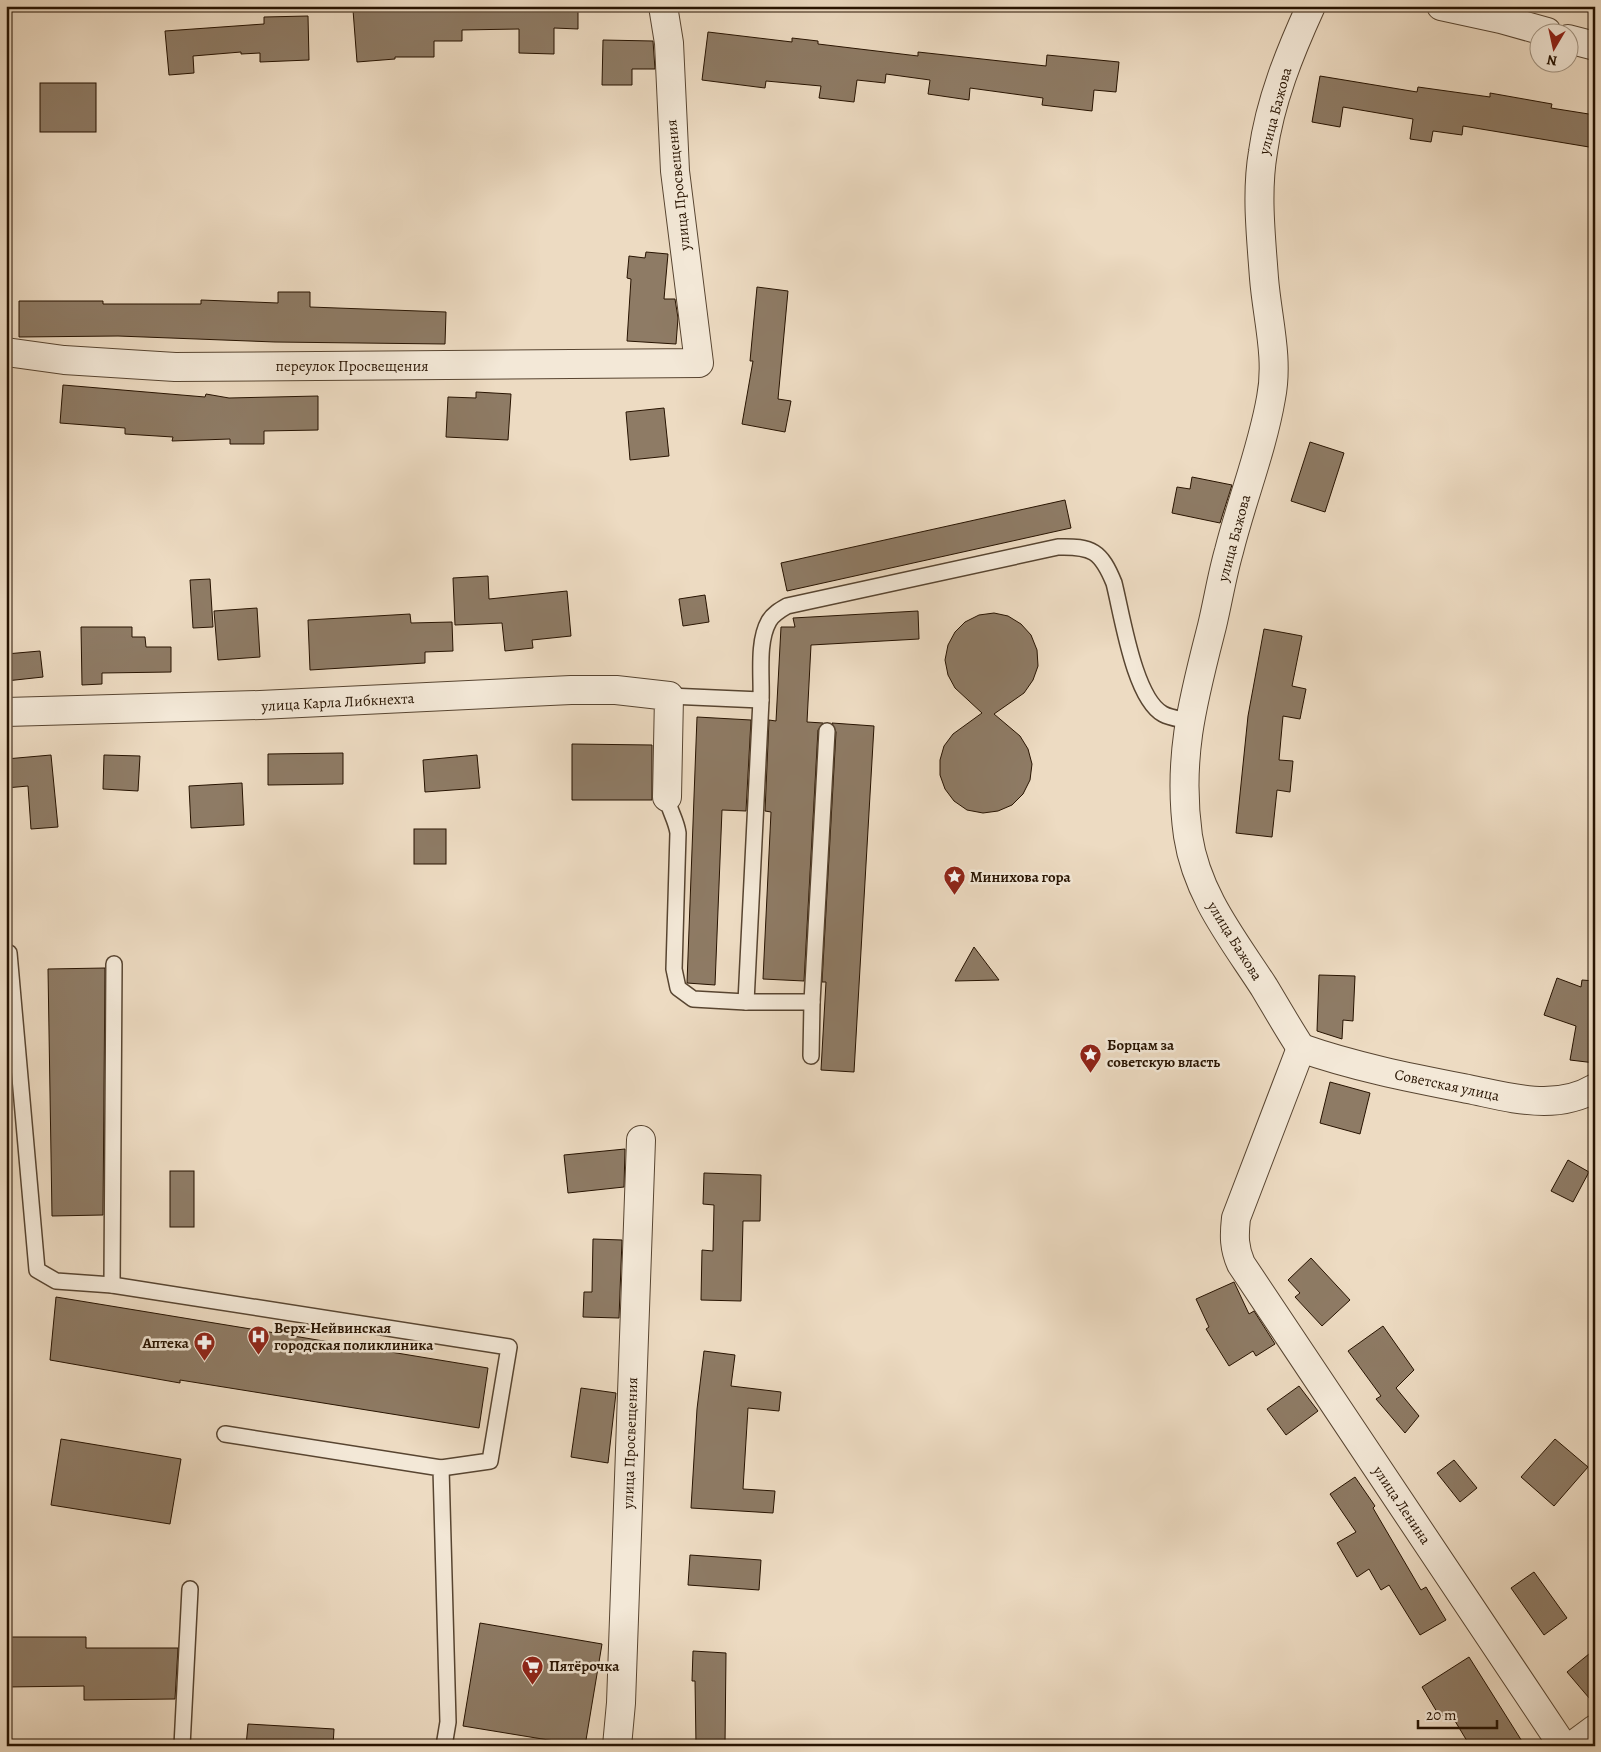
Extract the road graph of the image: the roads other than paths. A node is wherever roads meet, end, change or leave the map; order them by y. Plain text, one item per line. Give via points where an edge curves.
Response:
1 (663, 6) edge
2 (1311, 6) edge
3 (1440, 6) edge
4 (1528, 27) edge
5 (1578, 41) edge
6 (1595, 46) edge
7 (6, 352) edge
8 (699, 363) joint
9 (668, 696) junction
10 (761, 700) junction
11 (6, 712) edge
12 (1189, 721) junction
13 (827, 731) dead end
14 (666, 797) joint
15 (6, 953) edge
16 (114, 964) dead end
17 (746, 1002) junction
18 (812, 1002) junction
19 (1301, 1048) junction
20 (811, 1056) dead end
21 (1595, 1088) edge
22 (640, 1140) dead end
23 (112, 1285) junction
24 (225, 1434) dead end
25 (441, 1468) junction
26 (190, 1589) dead end
27 (1595, 1729) edge
28 (182, 1746) edge
29 (444, 1746) edge
30 (617, 1746) edge
31 (1563, 1746) edge
32 (1572, 1746) edge

1 - 8 street, улица Просвещения via 669,43 675,171
2 - 12 street, улица Бажова via 1281,79 1262,152 1261,224 1264,281 1272,335 1272,394 1263,436 1228,551
3 - 4 street
5 - 6 street
7 - 8 street, переулок Просвещения via 64,360 175,367
9 - 10 lane
9 - 11 street, улица Карла Либкнехта via 616,690 571,690 270,705
9 - 14 street
10 - 12 lane via 765,634 772,617 787,606 1058,547 1082,547 1102,558 1114,583 1140,686 1149,702 1163,715
10 - 17 lane
12 - 19 street, улица Бажова via 1185,783 1188,837 1194,860 1218,920
13 - 18 lane
14 - 17 lane via 676,818 678,833 674,969 678,988 692,999
15 - 23 lane via 9,952 38,1270 56,1281
16 - 23 lane
17 - 18 lane
18 - 20 lane
19 - 21 street, Советская улица via 1393,1074 1519,1099 1565,1099
19 - 31 street, улица Ленина via 1236,1218 1235,1252
22 - 30 street, улица Просвещения via 622,1703
23 - 25 lane via 509,1347 490,1461
24 - 25 lane
25 - 29 lane via 448,1722
26 - 28 lane
27 - 32 street

